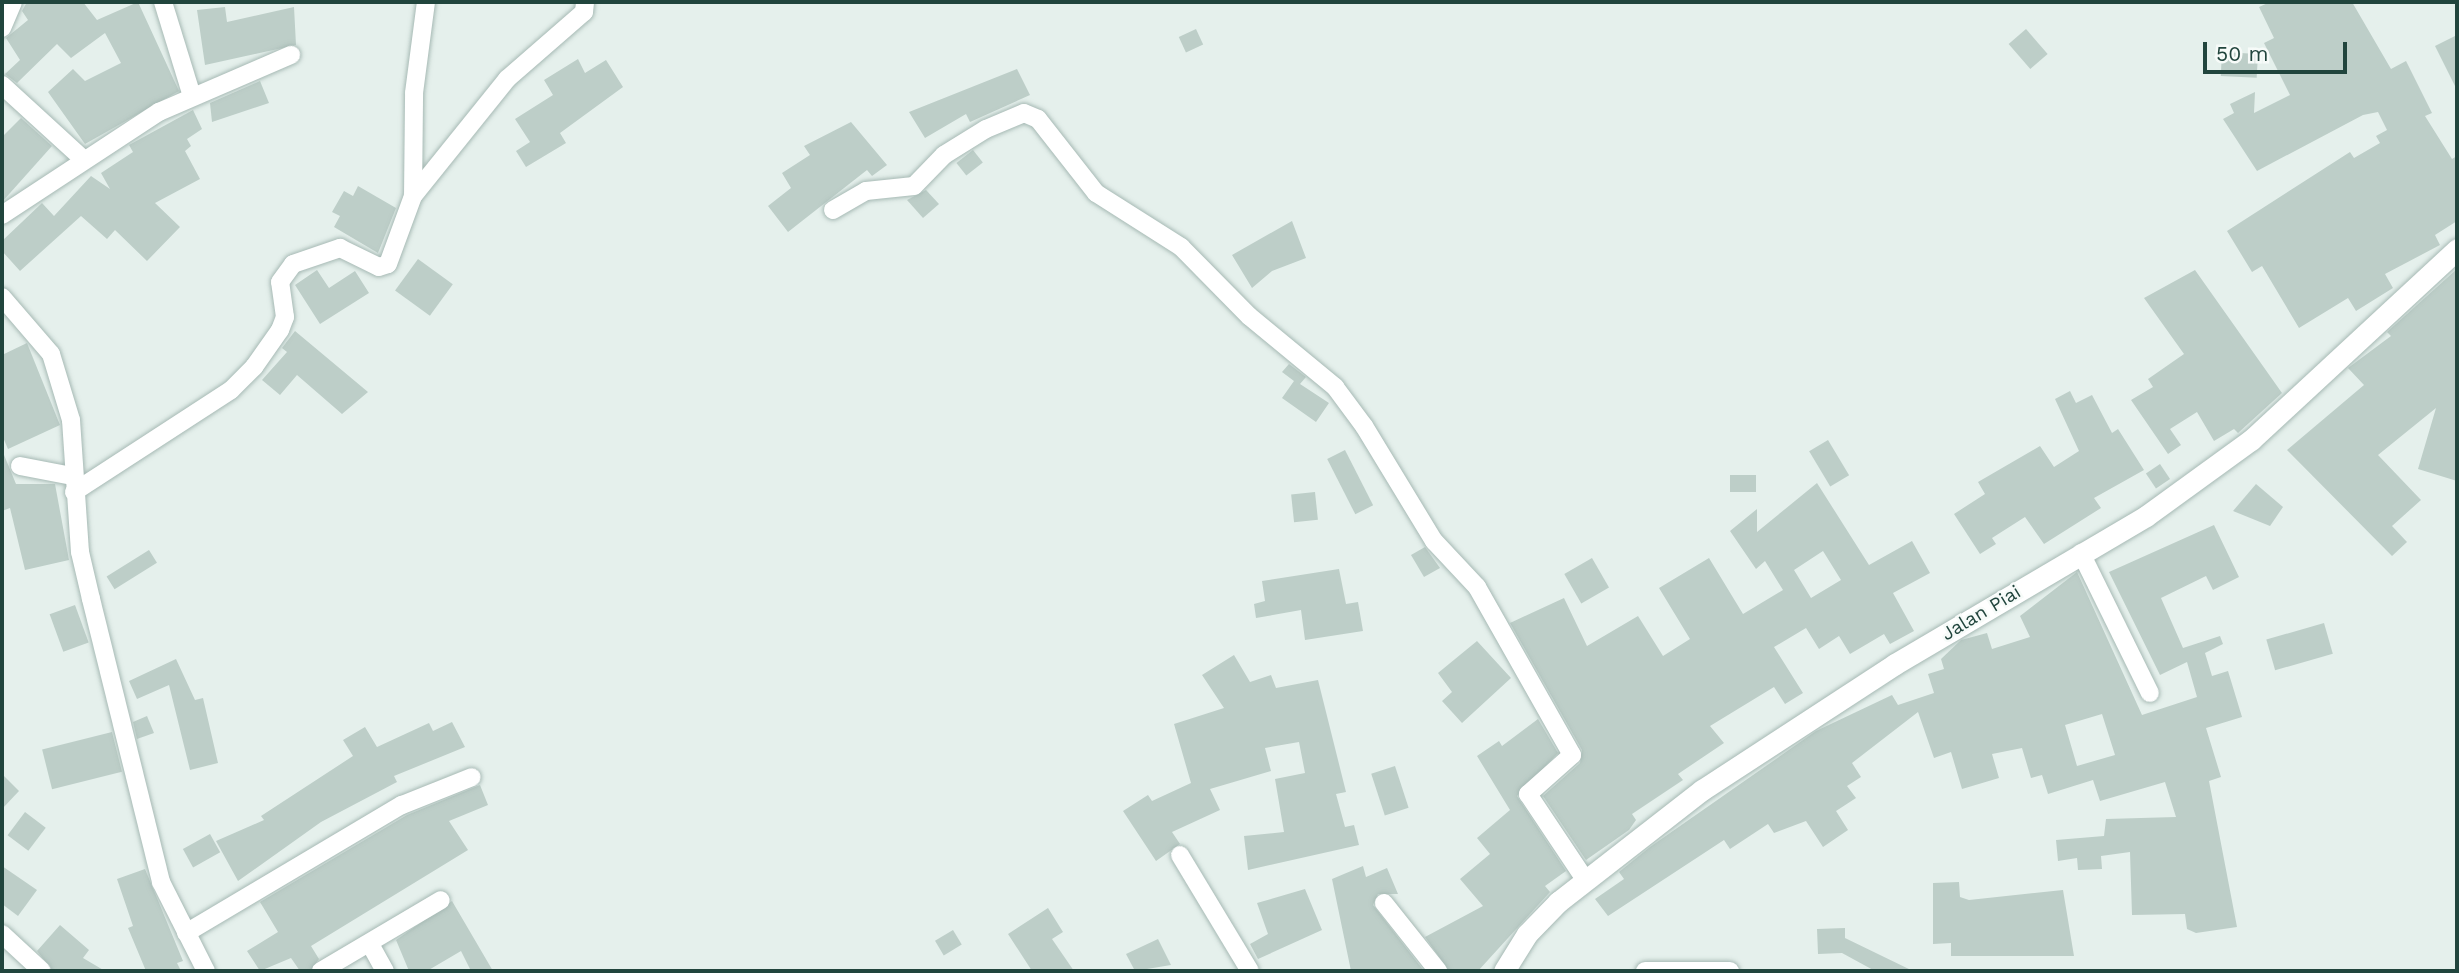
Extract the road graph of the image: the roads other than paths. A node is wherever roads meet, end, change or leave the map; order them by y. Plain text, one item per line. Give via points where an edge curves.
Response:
1 (13, 2) edge
2 (163, 2) edge
3 (426, 2) edge
4 (585, 2) edge
5 (2, 27) edge
6 (291, 55) dead end
7 (2, 85) edge
8 (192, 96) junction
9 (82, 158) junction
10 (413, 196) junction
11 (833, 209) dead end
12 (2, 215) edge
13 (2457, 249) edge
14 (2, 297) edge
15 (20, 466) dead end
16 (73, 484) junction
17 (2081, 553) junction
18 (2150, 694) dead end
19 (472, 777) dead end
20 (1180, 855) dead end
21 (1584, 878) junction
22 (441, 900) dead end
23 (1384, 903) dead end
24 (187, 933) junction
25 (2, 934) edge
26 (370, 944) junction
27 (42, 971) edge
28 (206, 971) edge
29 (321, 971) edge
30 (385, 971) edge
31 (1250, 971) edge
32 (1438, 971) edge
33 (1504, 971) edge
34 (1644, 971) edge
35 (1730, 971) edge

1 - 5 street
2 - 8 street
3 - 10 street via 414,93
4 - 10 street via 576,20 508,79
6 - 8 street
7 - 9 street
8 - 9 street
9 - 12 street
10 - 16 street via 388,264 379,267 340,248 293,264 280,282 285,317 254,367 231,390
11 - 21 street via 866,191 914,186 944,155 986,129 1024,113 1038,119 1096,193 1159,229 1249,316 1335,387 1434,541 1477,587 1572,755 1528,794
13 - 17 street, Jalan Piai via 2251,440
14 - 16 street via 51,354 71,420
15 - 16 street
16 - 24 street via 80,552 161,882
17 - 18 street
17 - 21 street, Jalan Piai via 1791,731
19 - 24 street via 402,805
20 - 31 street
21 - 33 street, Jalan Piai via 1527,934
22 - 26 street
23 - 32 street
24 - 28 street
25 - 27 street
26 - 29 street
26 - 30 street
34 - 35 street

